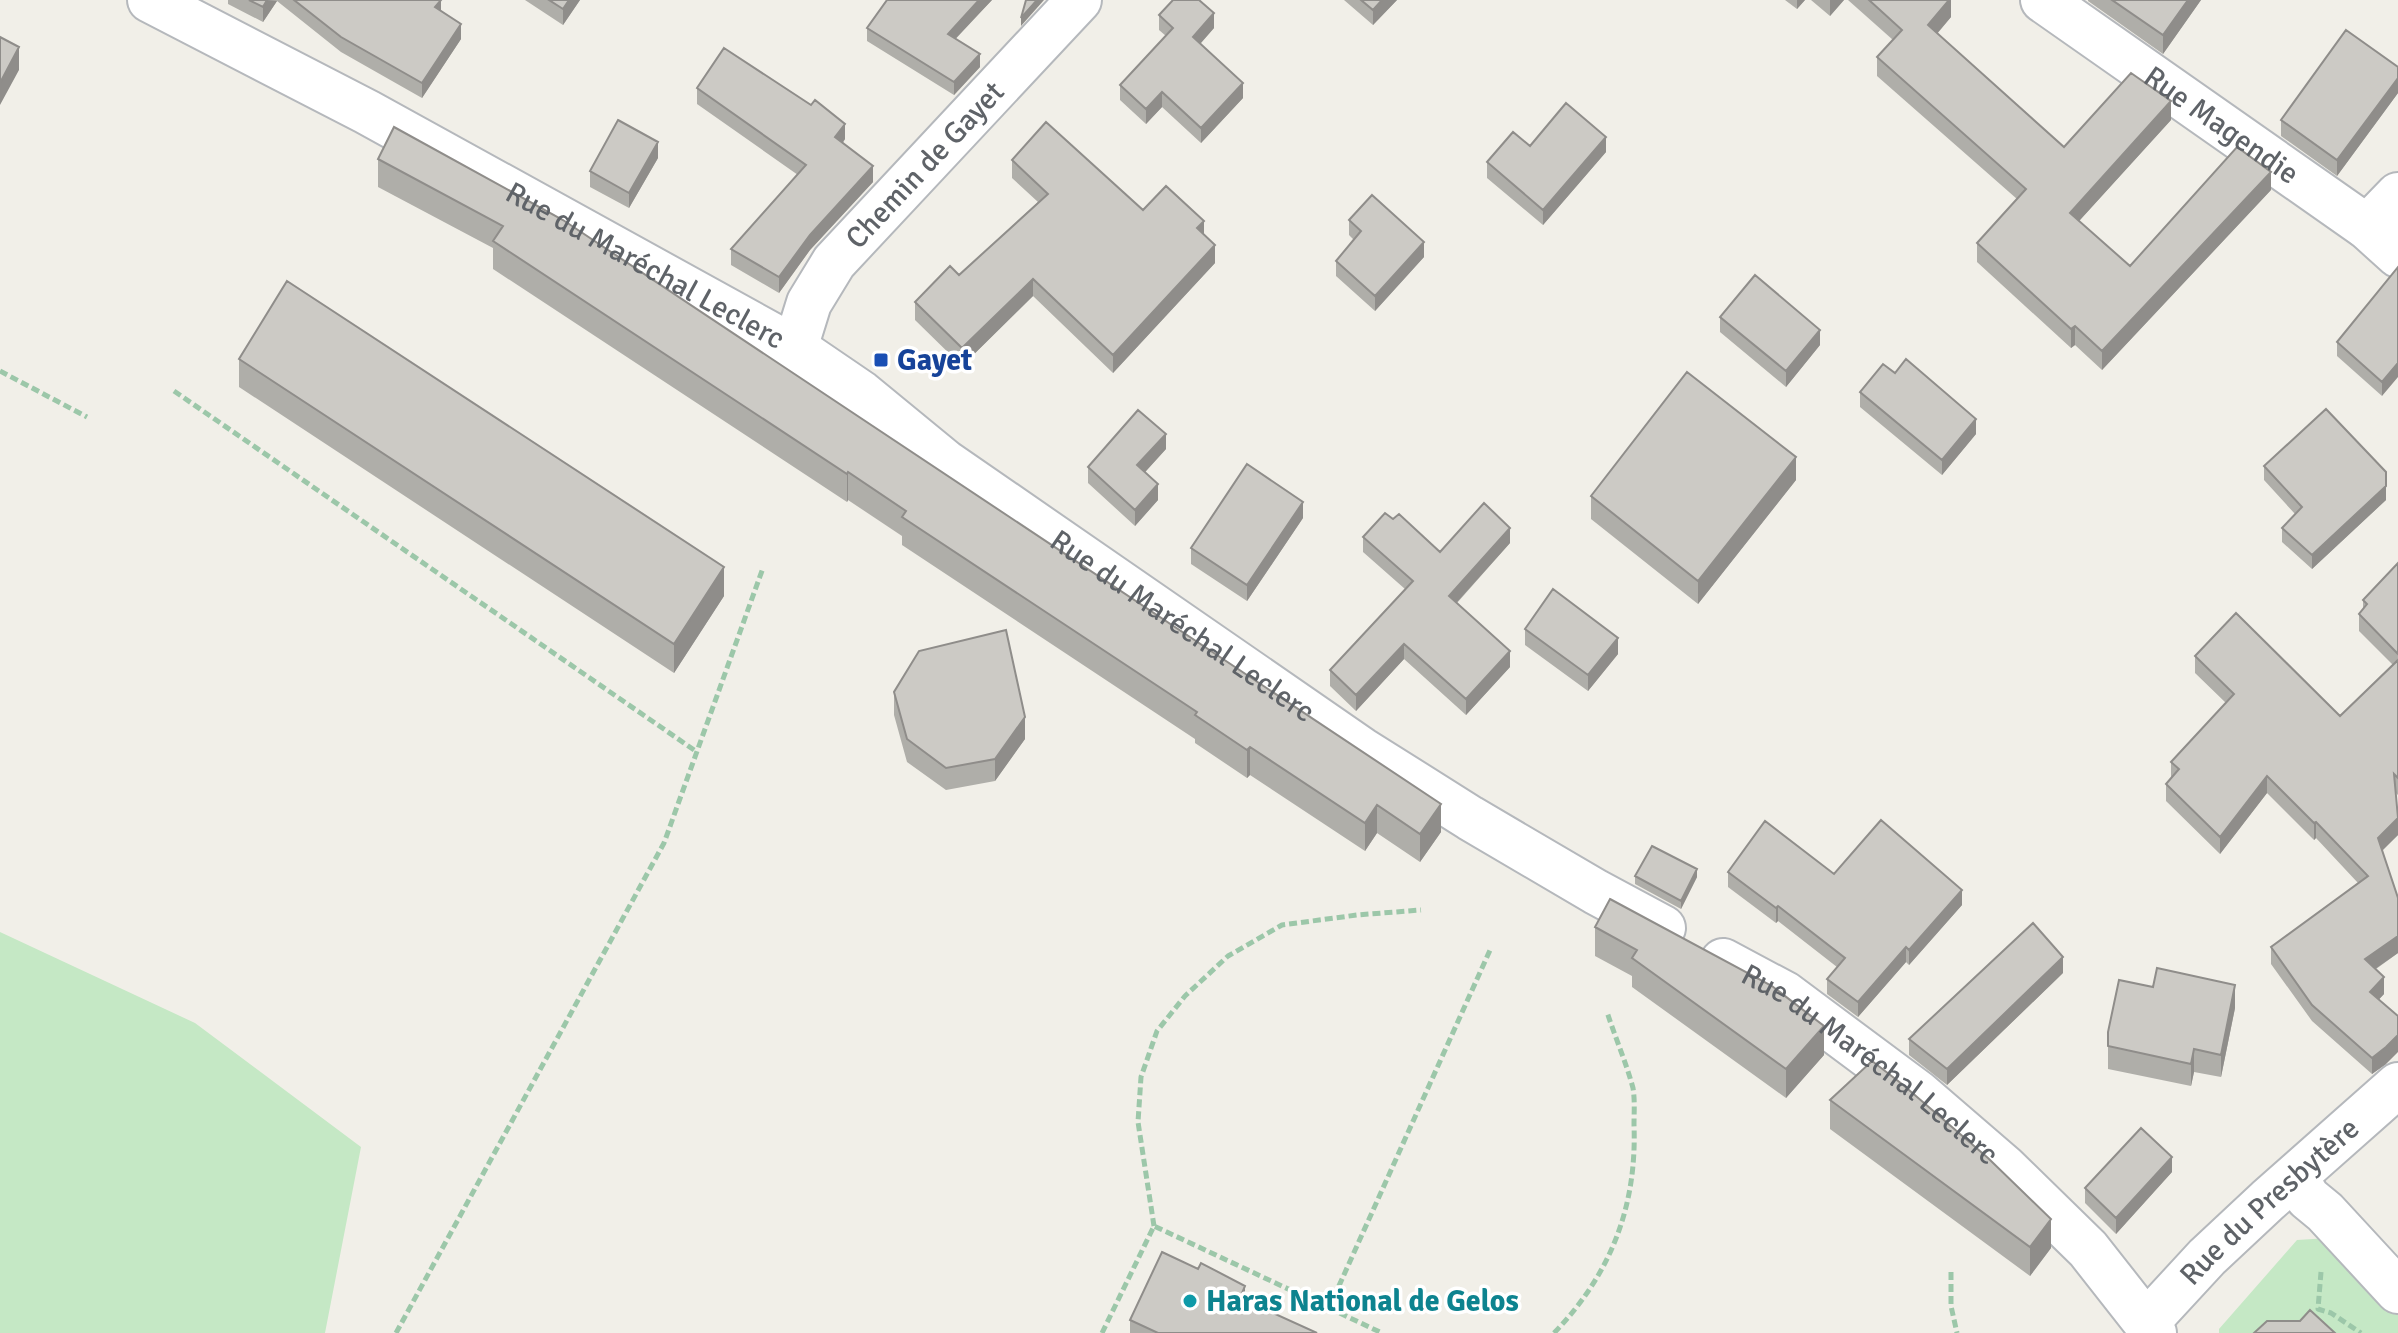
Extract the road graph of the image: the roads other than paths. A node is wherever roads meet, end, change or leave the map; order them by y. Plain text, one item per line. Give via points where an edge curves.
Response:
1 (150, 0) edge
2 (1079, 0) edge
3 (2043, 0) edge
4 (2398, 195) edge
5 (2382, 241) edge
6 (795, 348) junction
7 (2398, 1085) edge
8 (2295, 1177) junction
9 (2398, 1291) edge
10 (2150, 1328) edge

1 - 6 street, Rue du Maréchal Leclerc via 367,112
2 - 6 street, Chemin de Gayet via 834,262 809,303
3 - 5 street, Rue Magendie
4 - 5 street
6 - 10 street, Rue du Maréchal Leclerc via 861,393 945,462 1362,750 1596,892 1785,994 1918,1093 2005,1168 2088,1249
7 - 8 street, Rue du Presbytère
8 - 9 street via 2308,1198
8 - 10 street, Rue du Presbytère via 2207,1257

